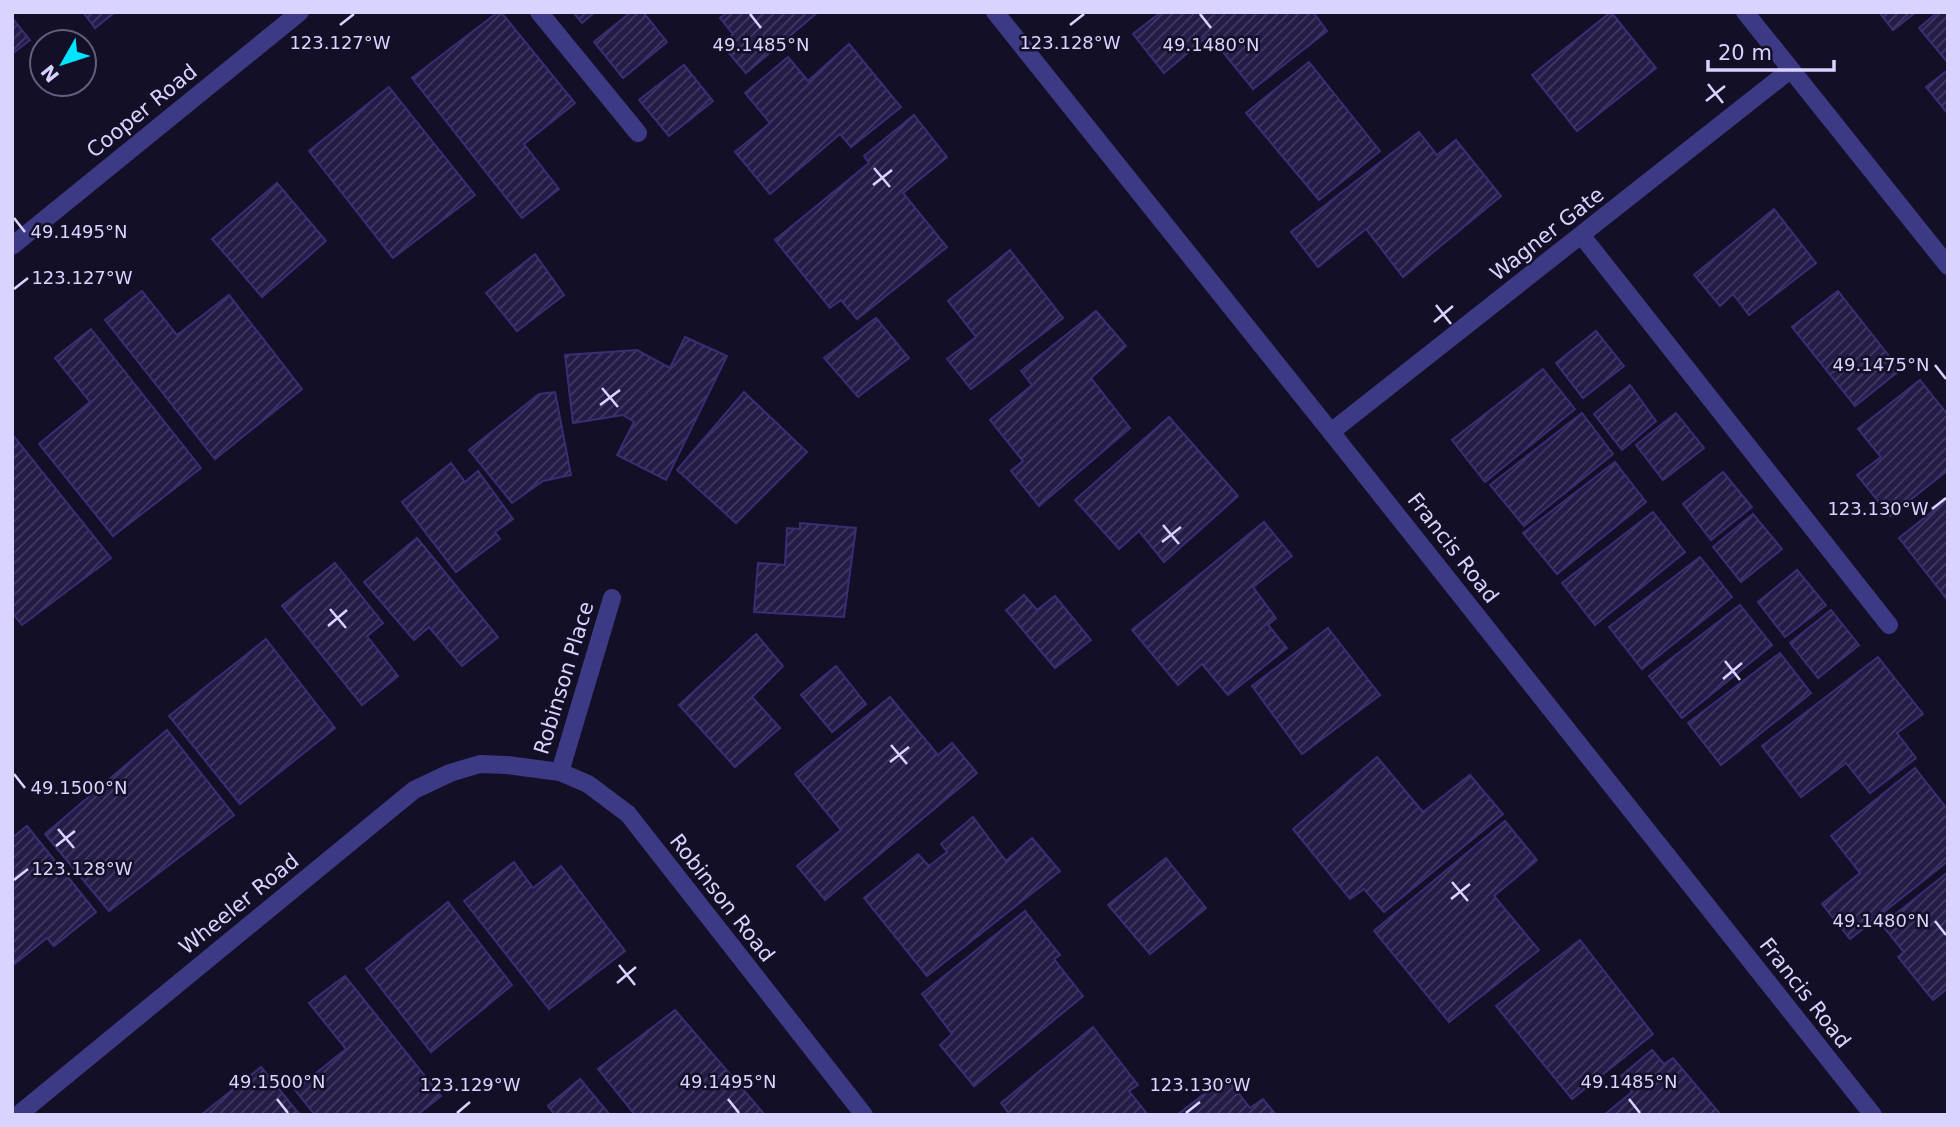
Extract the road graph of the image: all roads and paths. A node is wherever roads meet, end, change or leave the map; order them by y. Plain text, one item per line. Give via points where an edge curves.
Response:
1 (300, 12) edge
2 (539, 12) edge
3 (995, 12) edge
4 (1745, 12) edge
5 (1790, 70) junction
6 (638, 133) dead end
7 (1582, 236) junction
8 (12, 246) edge
9 (1948, 266) edge
10 (1331, 432) junction
11 (612, 598) dead end
12 (1889, 625) dead end
13 (507, 765) joint
14 (560, 772) junction
15 (1872, 1114) edge
16 (18, 1115) edge
17 (864, 1115) edge

1 - 8 street, Cooper Road
2 - 6 street
3 - 10 street, Francis Road
4 - 5 street
5 - 7 street, Wagner Gate
5 - 9 street
7 - 10 street, Wagner Gate
7 - 12 street
10 - 15 street, Francis Road
11 - 14 street, Robinson Place
13 - 14 street, Robinson Road
13 - 16 street, Wheeler Road via 480,764 414,790
14 - 17 street, Robinson Road via 588,784 628,814

